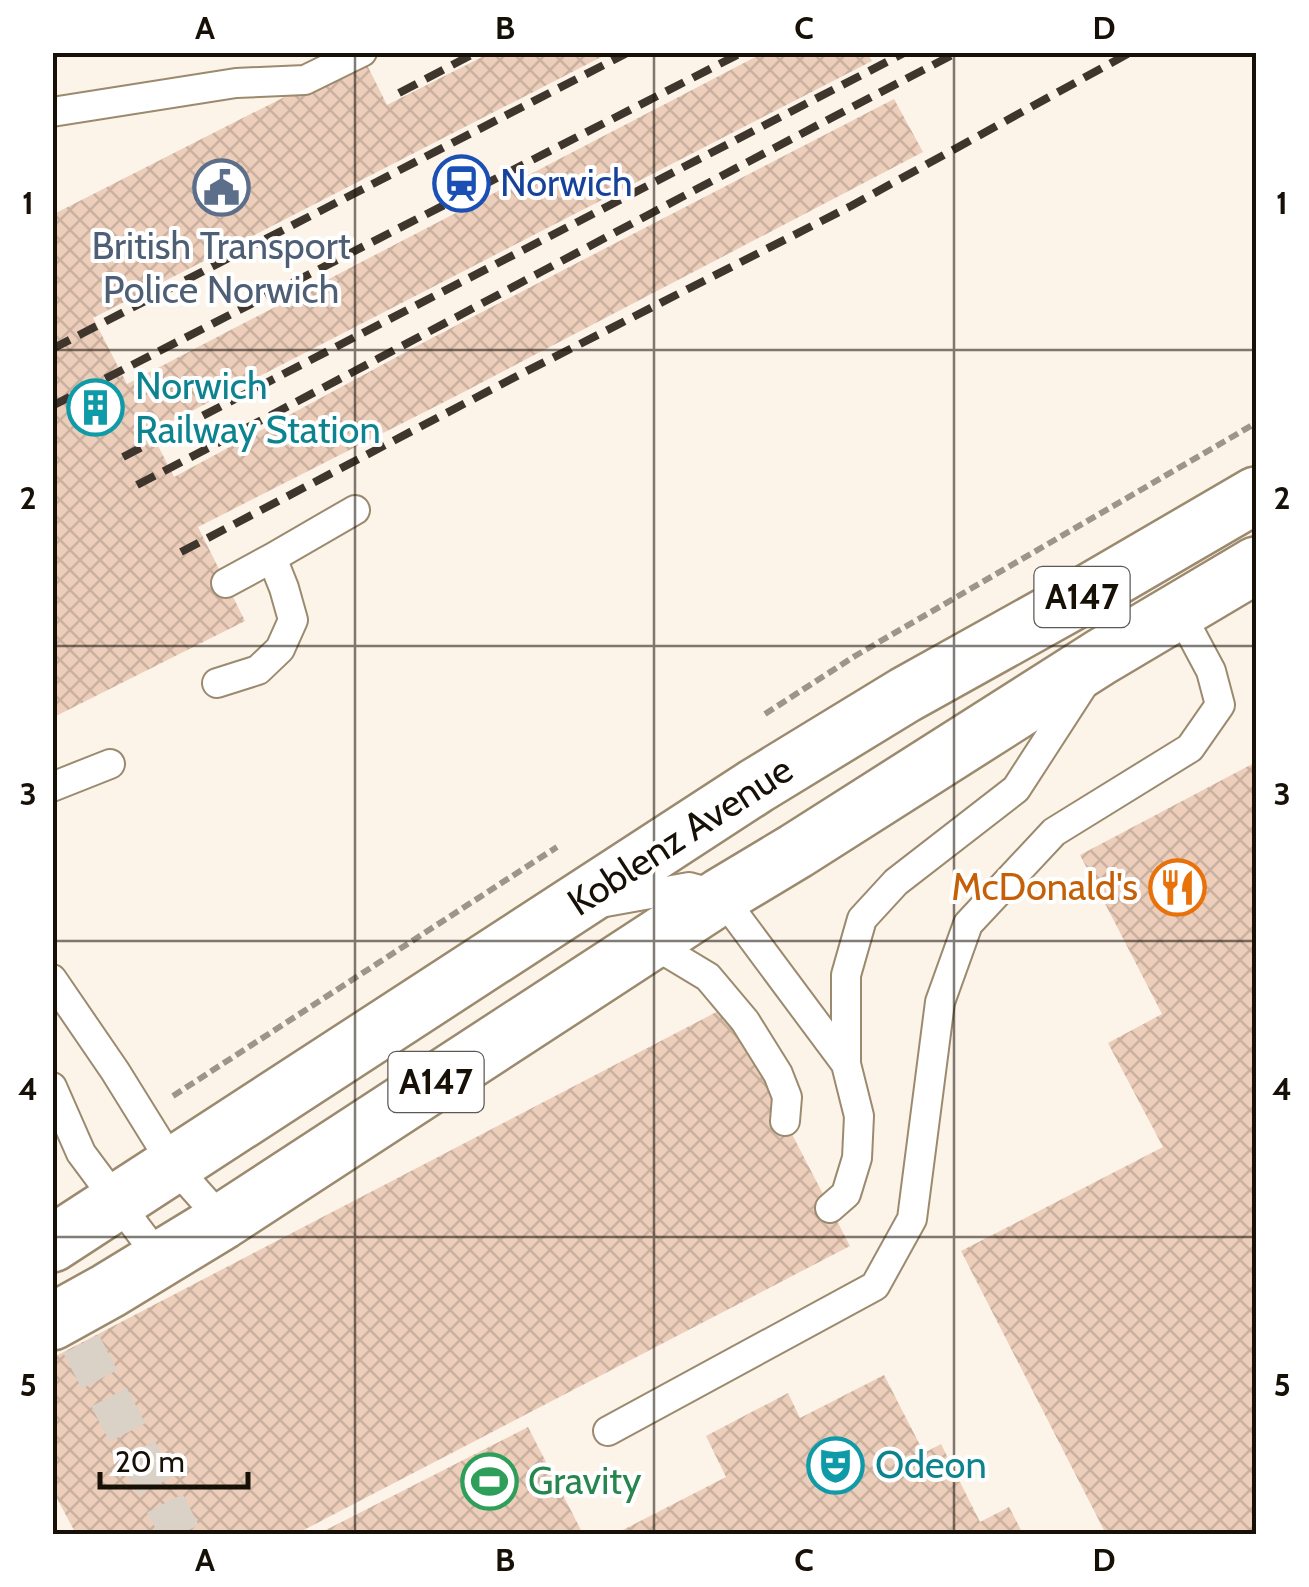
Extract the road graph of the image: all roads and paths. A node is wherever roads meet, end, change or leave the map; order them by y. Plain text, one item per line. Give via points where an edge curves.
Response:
1 (362, 52) edge
2 (52, 112) edge
3 (1256, 495) edge
4 (354, 510) dead end
5 (272, 558) junction
6 (1256, 565) edge
7 (226, 583) dead end
8 (1179, 611) junction
9 (1100, 657) junction
10 (217, 683) dead end
11 (110, 764) dead end
12 (52, 787) edge
13 (721, 896) junction
14 (566, 909) junction
15 (650, 942) junction
16 (52, 980) edge
17 (846, 1064) junction
18 (52, 1087) edge
19 (785, 1121) dead end
20 (174, 1166) junction
21 (118, 1202) junction
22 (830, 1208) dead end
23 (222, 1221) junction
24 (52, 1244) edge
25 (160, 1260) junction
26 (52, 1322) edge
27 (608, 1431) dead end

1 - 2 lane via 305,80 236,83
3 - 14 main road, Koblenz Avenue / A147 via 905,695
4 - 5 lane
5 - 7 lane
5 - 10 lane via 293,620 280,649 258,670
6 - 8 main road, Koblenz Avenue / A147
8 - 9 main road, Koblenz Avenue / A147
8 - 27 lane via 1211,671 1220,705 1190,748 1054,832 968,924 940,1002 912,1219 874,1286
9 - 13 main road, Koblenz Avenue / A147
9 - 17 lane via 1016,789 896,882 862,919 846,974
11 - 12 lane
13 - 14 lane via 689,887
13 - 15 main road, Koblenz Avenue / A147
13 - 17 lane
14 - 20 main road, Koblenz Avenue / A147
15 - 19 lane via 708,978 746,1021 787,1097
15 - 23 main road, Koblenz Avenue / A147
16 - 20 lane
17 - 22 lane via 859,1116 857,1158 846,1194
18 - 21 lane via 81,1153
20 - 21 main road, Koblenz Avenue / A147
20 - 23 lane
21 - 24 main road, A147
21 - 25 lane
23 - 25 main road, A147
25 - 26 main road, A147

